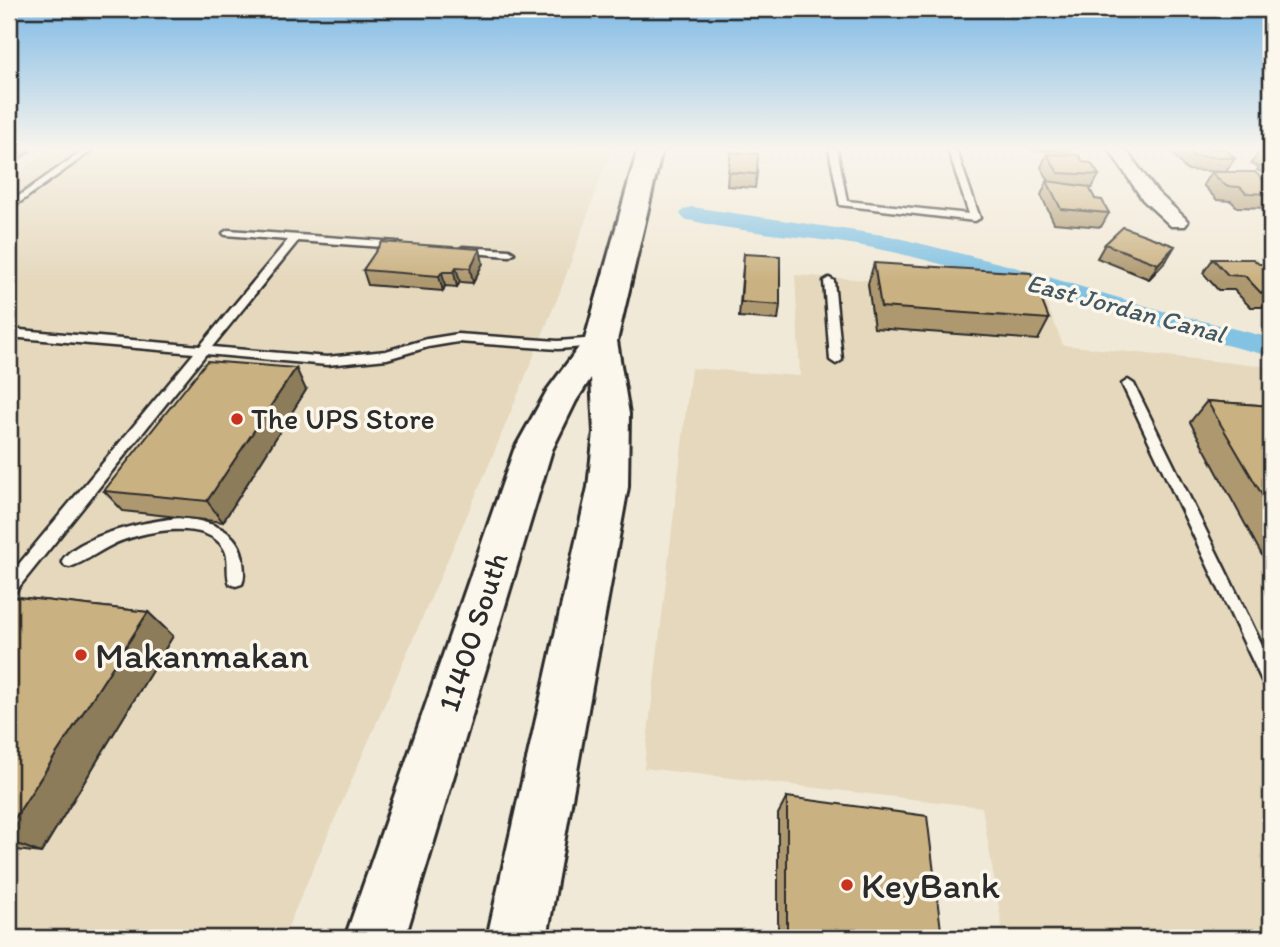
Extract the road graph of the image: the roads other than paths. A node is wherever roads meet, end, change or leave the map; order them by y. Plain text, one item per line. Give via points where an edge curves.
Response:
1 (28, 193) edge
2 (639, 193) edge
3 (840, 193) edge
4 (966, 193) edge
5 (1149, 193) edge
6 (9, 207) edge
7 (1178, 222) dead end
8 (228, 233) dead end
9 (295, 238) junction
10 (403, 246) edge
11 (450, 249) edge
12 (509, 253) dead end
13 (829, 281) dead end
14 (9, 333) edge
15 (601, 341) junction
16 (203, 350) junction
17 (836, 360) dead end
18 (1128, 384) dead end
19 (70, 561) dead end
20 (236, 579) dead end
21 (9, 586) edge
22 (1271, 681) edge
23 (375, 938) edge
24 (517, 938) edge

1 - 6 lane
2 - 15 main road, 11400 South
3 - 4 lane via 842,203 975,218
5 - 7 street
8 - 9 lane
9 - 10 lane
9 - 16 lane
11 - 12 lane
13 - 17 lane
14 - 16 lane
15 - 16 lane via 558,345 458,338 346,360
15 - 23 main road, 11400 South via 560,397 533,450
15 - 24 main road, 11400 South via 614,418 608,487
16 - 21 lane
18 - 22 lane
19 - 20 lane via 123,534 192,525 228,539 236,551

